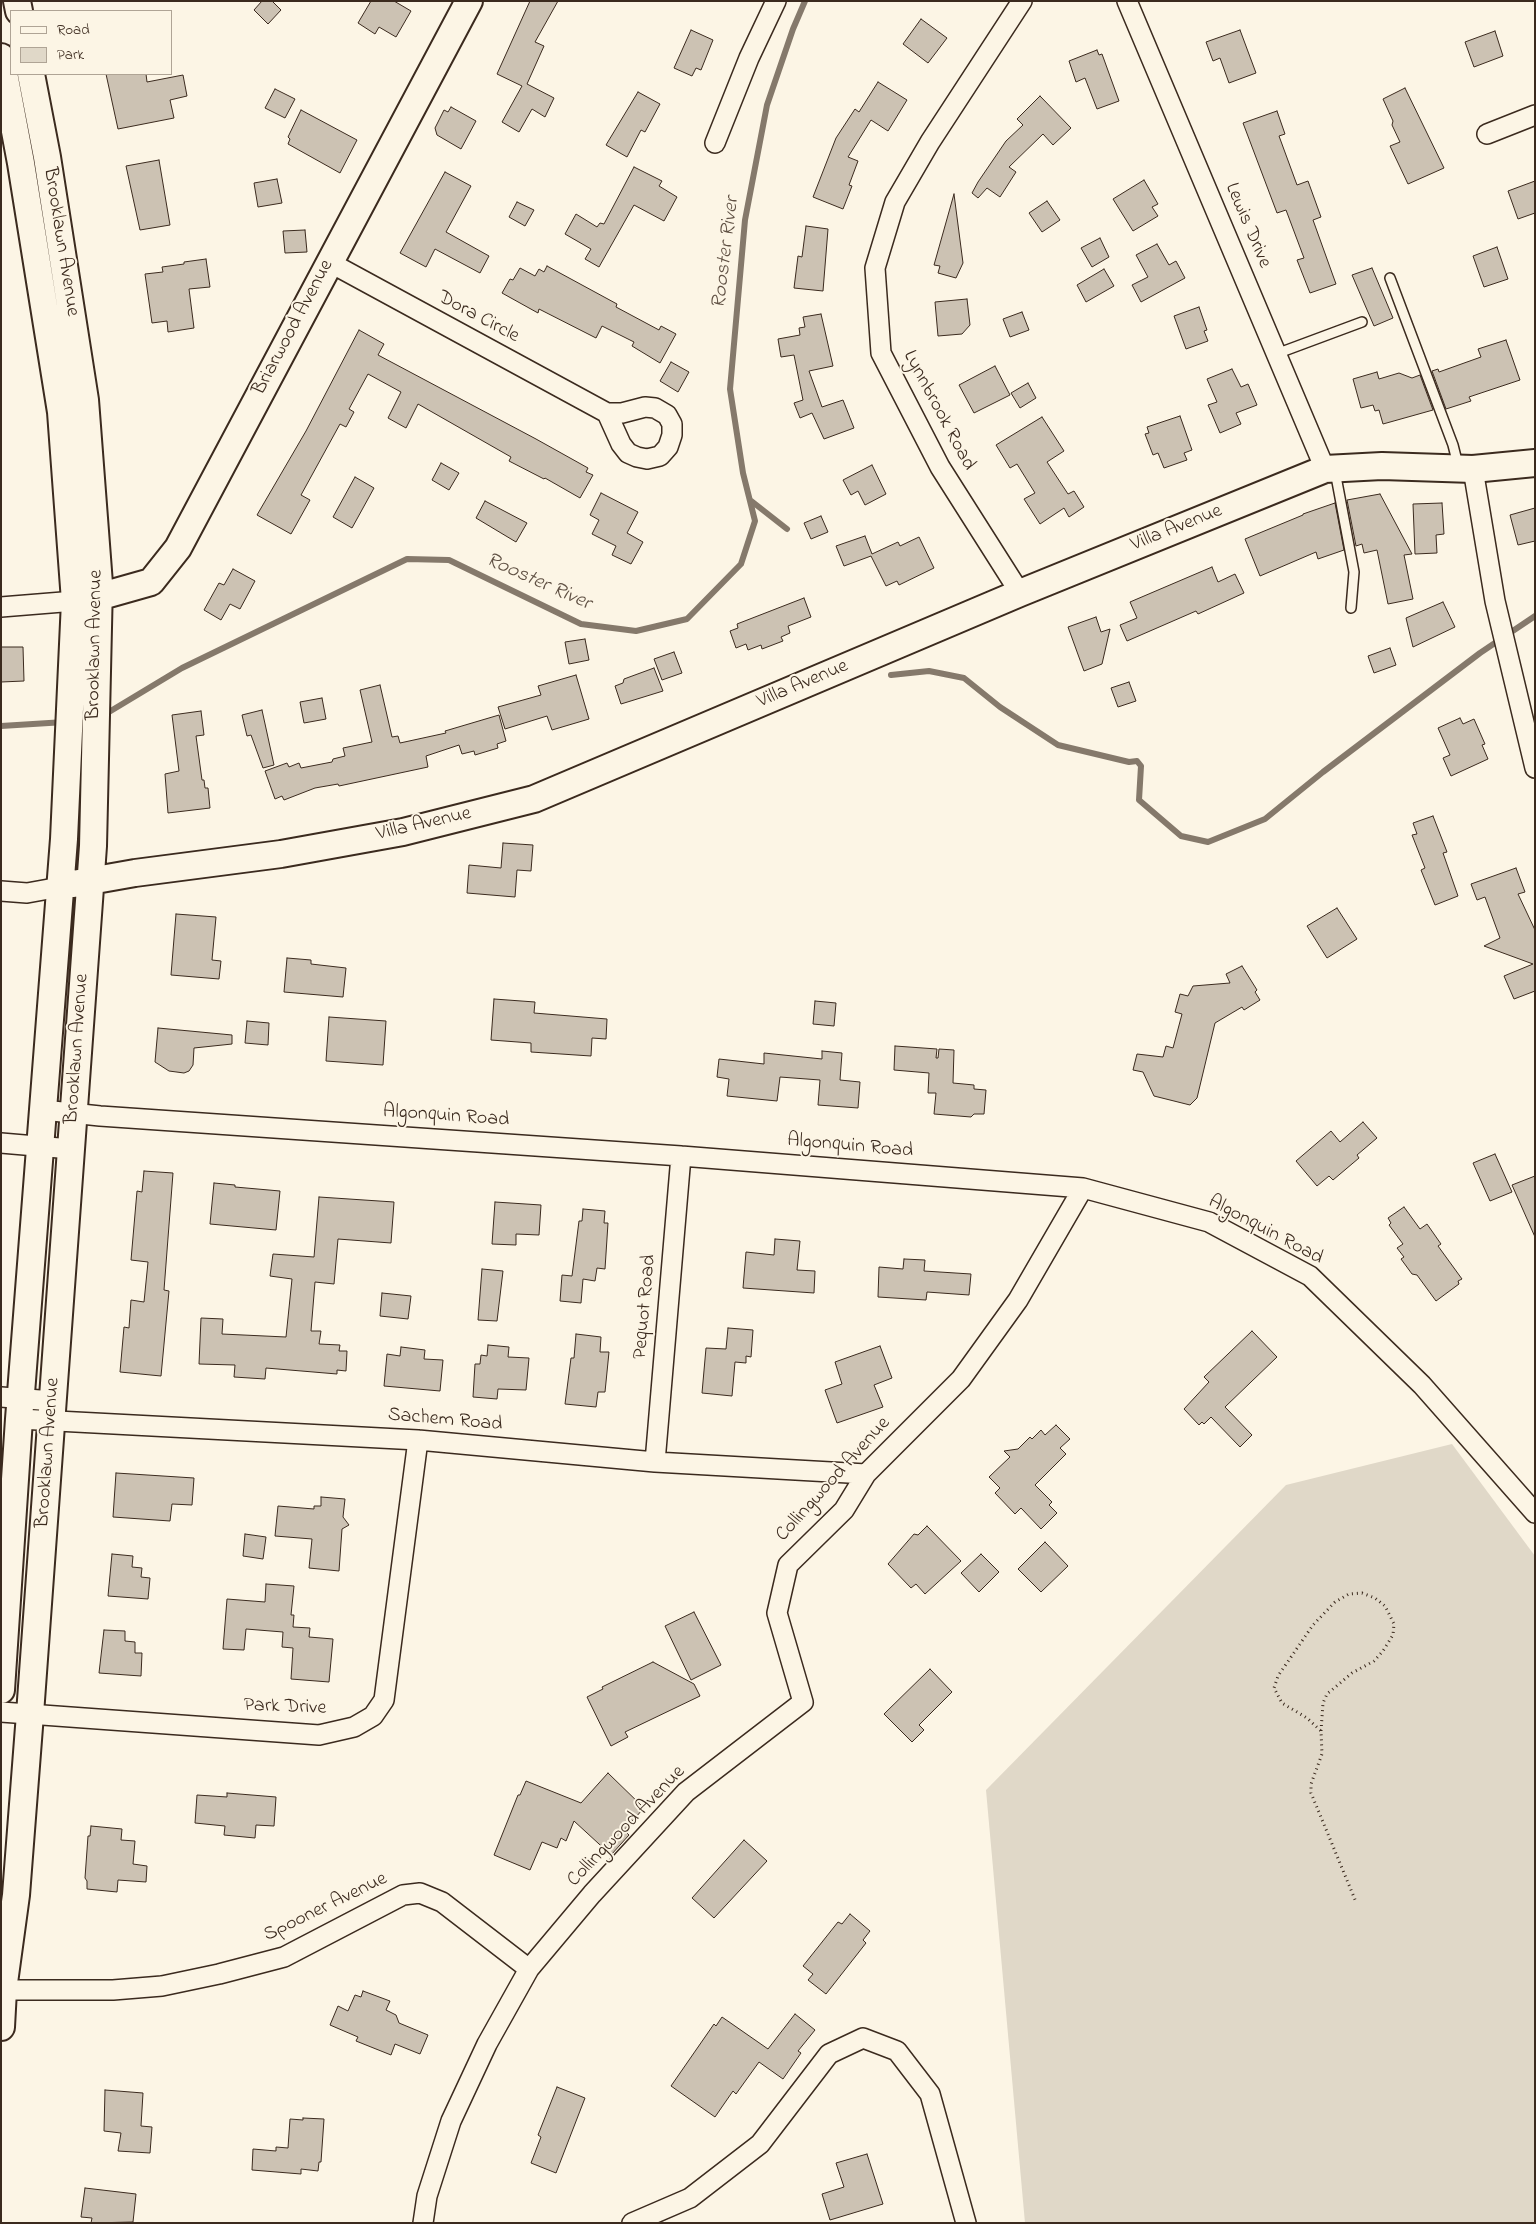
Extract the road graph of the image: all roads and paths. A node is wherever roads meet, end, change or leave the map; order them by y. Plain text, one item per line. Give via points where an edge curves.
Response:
1 (469, 1) edge
2 (776, 1) edge
3 (1022, 1) edge
4 (1127, 1) edge
5 (1, 57) edge
6 (31, 75) edge
7 (1535, 116) edge
8 (1487, 134) dead end
9 (715, 143) dead end
10 (329, 262) junction
11 (1390, 278) dead end
12 (1362, 322) dead end
13 (1276, 354) junction
14 (607, 413) dead end
15 (1535, 463) edge
16 (1466, 468) junction
17 (1330, 469) junction
18 (1020, 593) junction
19 (86, 599) junction
20 (1, 607) edge
21 (1351, 608) dead end
22 (1534, 759) edge
23 (90, 881) junction
24 (60, 887) junction
25 (1, 891) edge
26 (43, 1110) junction
27 (73, 1114) junction
28 (1, 1143) edge
29 (40, 1146) junction
30 (71, 1149) junction
31 (681, 1156) junction
32 (1083, 1188) junction
33 (14, 1405) edge
34 (52, 1411) junction
35 (418, 1440) junction
36 (655, 1462) junction
37 (866, 1474) junction
38 (1535, 1513) edge
39 (3, 1645) edge
40 (34, 1647) junction
41 (1, 1690) edge
42 (1, 1712) edge
43 (30, 1714) junction
44 (1321, 1731) junction
45 (9, 1895) edge
46 (1356, 1902) dead end
47 (529, 1969) junction
48 (2, 1990) edge
49 (1, 2027) edge
50 (423, 2223) edge
51 (632, 2223) edge
52 (966, 2223) edge

1 - 10 main road, Briarwood Avenue
2 - 9 street
3 - 18 street, Lynnbrook Road via 895,202 876,268 881,353 940,467
4 - 13 street, Lewis Drive
5 - 19 main road, Brooklawn Avenue via 61,412
6 - 19 main road, Brooklawn Avenue via 85,400 97,544
7 - 8 street
10 - 14 street, Dora Circle
10 - 19 main road, Briarwood Avenue via 178,548 151,582
11 - 16 lane via 1454,445
12 - 13 lane
13 - 17 street, Lewis Drive
15 - 16 main road, Villa Avenue
16 - 17 main road, Villa Avenue via 1382,466
16 - 22 street
17 - 18 main road, Villa Avenue
17 - 21 lane via 1354,572
18 - 23 main road, Villa Avenue via 534,799 403,832 281,854
19 - 20 street
19 - 23 main road, Brooklawn Avenue via 96,680
19 - 24 main road, Brooklawn Avenue via 71,686
23 - 24 main road, Villa Avenue
23 - 27 main road, Brooklawn Avenue
24 - 25 street via 27,893
24 - 26 main road, Brooklawn Avenue
26 - 27 street, Algonquin Road
26 - 29 main road, Brooklawn Avenue
27 - 30 main road, Brooklawn Avenue
27 - 31 street, Algonquin Road
28 - 29 street
29 - 30 street
29 - 33 main road, Brooklawn Avenue
30 - 34 main road, Brooklawn Avenue
31 - 32 street, Algonquin Road
31 - 36 street, Pequot Road
32 - 37 street, Collingwood Avenue via 1018,1300 961,1379
32 - 38 street, Algonquin Road via 1209,1222 1310,1276 1422,1386
33 - 34 street, Sachem Road
33 - 39 main road, Brooklawn Avenue
34 - 35 street, Sachem Road
34 - 40 main road, Brooklawn Avenue
35 - 36 street, Sachem Road
35 - 43 street, Park Drive via 384,1700 372,1716 354,1727 319,1735
36 - 37 street, Sachem Road
37 - 47 street, Collingwood Avenue via 844,1510 788,1565 777,1613 803,1702 686,1792 592,1894
39 - 40 main road
39 - 41 main road, Brooklawn Avenue
40 - 43 main road, Brooklawn Avenue
42 - 43 street, Park Drive
43 - 45 main road, Brooklawn Avenue
44 - 44 path via 1282,1703 1274,1688 1278,1676 1313,1624 1335,1602 1349,1594 1362,1593 1385,1606 1394,1624 1393,1635 1374,1661 1327,1694 1323,1703
44 - 46 path via 1322,1754 1311,1784 1312,1793
45 - 48 main road, Brooklawn Avenue
47 - 48 street, Spooner Avenue via 442,1902 420,1893 403,1895 284,1957 219,1974 162,1986 113,1990
47 - 50 street, Collingwood Avenue via 487,2044 451,2121 427,2196
48 - 49 main road, Brooklawn Avenue
51 - 52 street via 690,2198 760,2144 829,2054 862,2038 897,2051 930,2094

